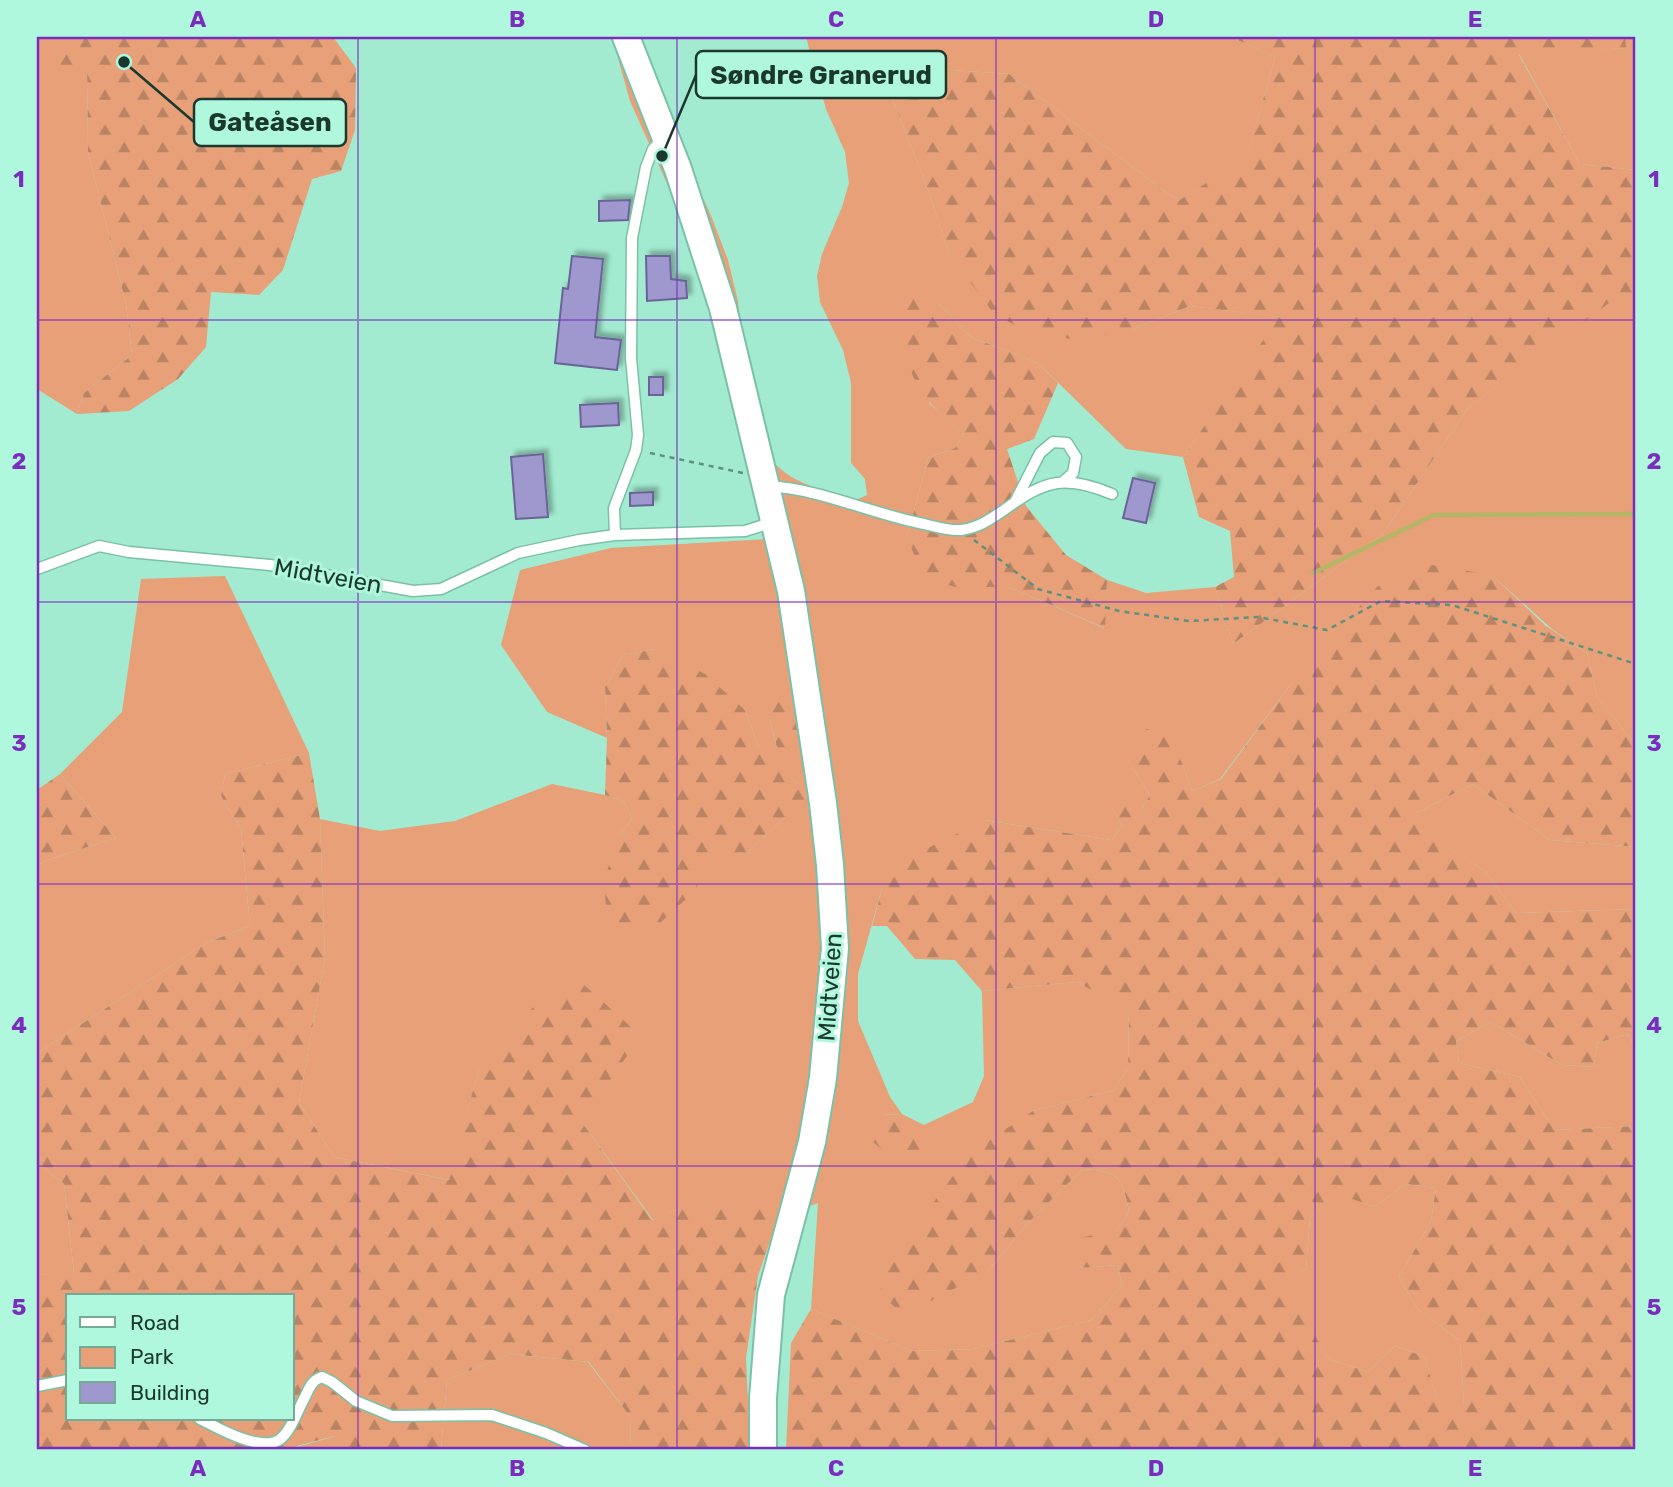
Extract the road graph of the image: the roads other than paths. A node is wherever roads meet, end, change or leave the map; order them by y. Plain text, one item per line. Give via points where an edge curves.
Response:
1 (626, 37) edge
2 (666, 138) junction
3 (766, 481) junction
4 (1064, 481) junction
5 (1112, 495) dead end
6 (1015, 502) junction
7 (775, 522) junction
8 (615, 535) junction
9 (37, 569) edge
10 (66, 1380) edge
11 (37, 1386) edge
12 (294, 1418) edge
13 (202, 1420) edge
14 (293, 1420) edge
15 (585, 1450) edge
16 (763, 1450) edge

1 - 2 main road, Midtveien
2 - 3 main road, Midtveien via 723,308
2 - 8 lane via 653,149 646,167 632,239 631,358 638,435 614,508
3 - 6 lane via 911,522 960,530 988,522
3 - 7 main road, Midtveien
4 - 5 lane via 1088,484
4 - 6 lane
4 - 6 lane via 1073,472 1076,457 1067,443 1053,442 1040,453
7 - 8 lane, Midtveien via 745,531
7 - 16 main road, Midtveien via 791,591 823,803 835,948 812,1142 771,1295
8 - 9 lane, Midtveien via 518,553 441,589 391,587 270,565 99,546
10 - 11 lane
12 - 15 lane via 312,1383 322,1377 356,1401 392,1416 492,1415
13 - 14 lane via 248,1441 269,1443 278,1440

